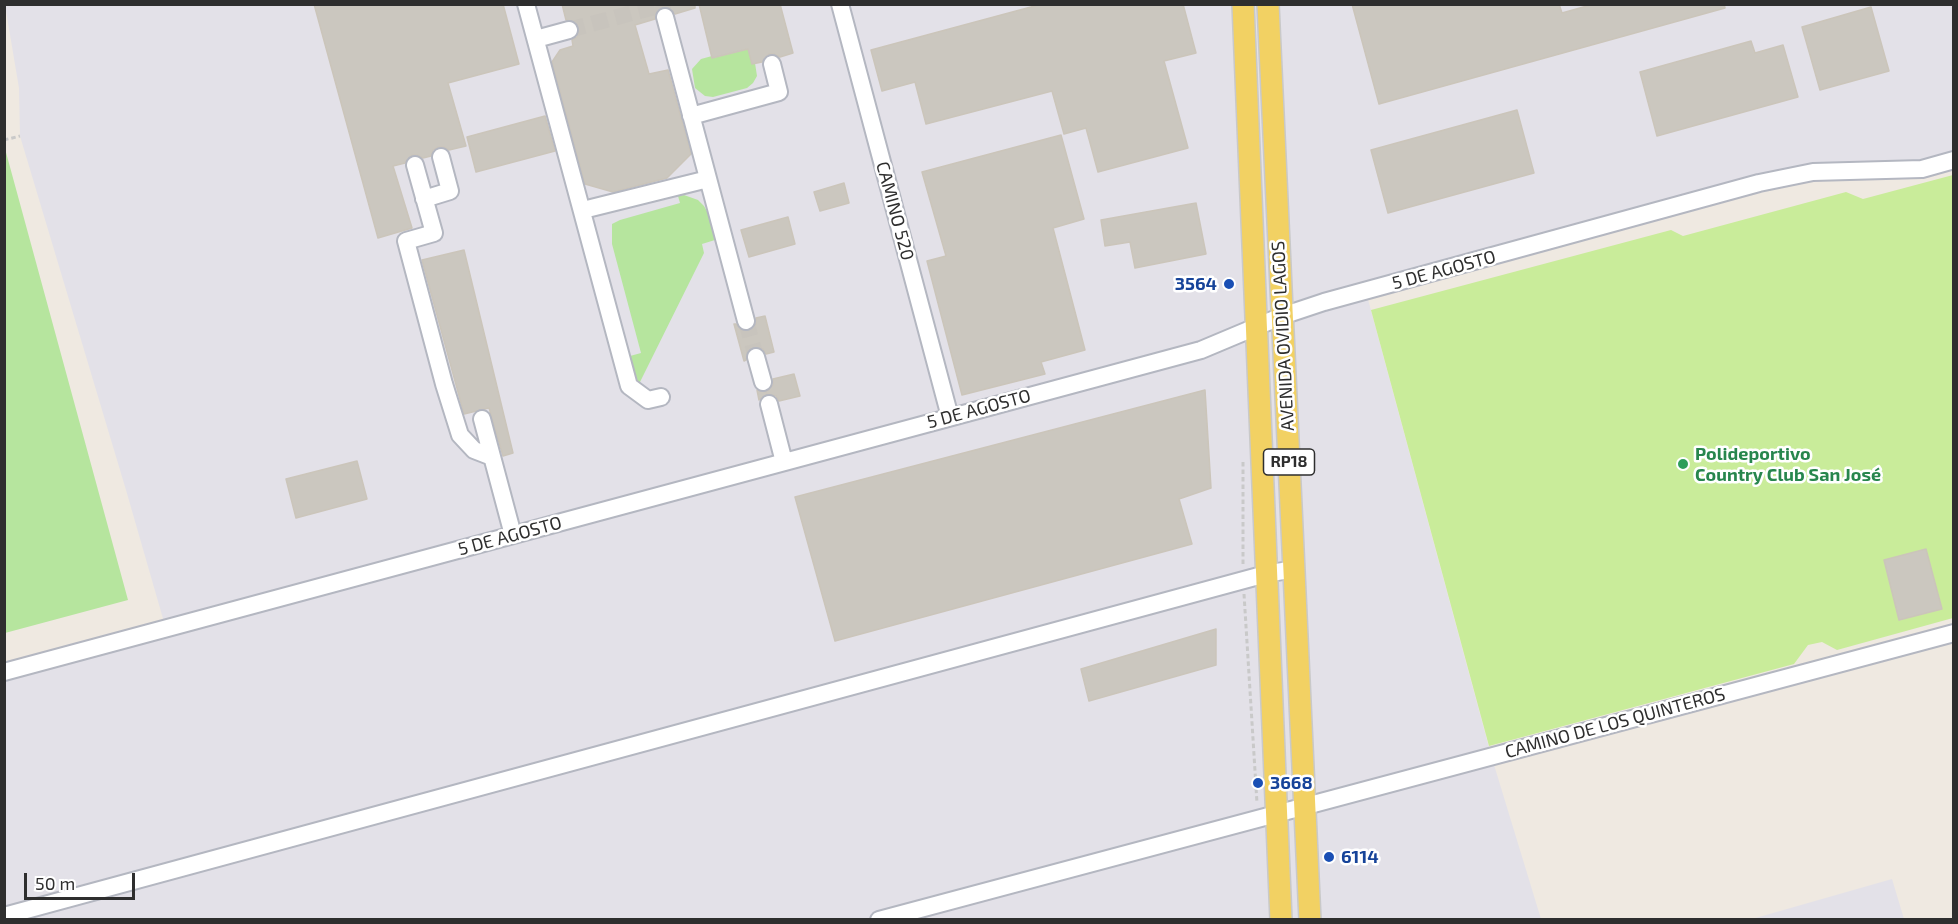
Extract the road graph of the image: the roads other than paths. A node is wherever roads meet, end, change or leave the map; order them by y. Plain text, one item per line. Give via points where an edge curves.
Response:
1 (526, 4) edge
2 (840, 4) edge
3 (1243, 4) edge
4 (1268, 4) edge
5 (664, 17) dead end
6 (569, 30) tunnel mouth
7 (536, 39) junction
8 (772, 64) dead end
9 (691, 116) junction
10 (441, 158) dead end
11 (1953, 160) edge
12 (415, 165) dead end
13 (708, 179) junction
14 (424, 199) junction
15 (583, 210) junction
16 (1282, 316) junction
17 (746, 321) tunnel mouth
18 (1257, 328) junction
19 (756, 357) tunnel mouth
20 (763, 382) dead end
21 (661, 397) dead end
22 (769, 404) dead end
23 (950, 417) junction
24 (482, 419) dead end
25 (492, 457) junction
26 (784, 462) junction
27 (513, 535) junction
28 (1294, 569) junction
29 (1266, 574) junction
30 (1953, 633) edge
31 (4, 672) edge
32 (1305, 807) junction
33 (1276, 813) junction
34 (4, 916) edge
35 (879, 920) edge
36 (1281, 920) edge
37 (1310, 920) edge

1 - 7 street
2 - 23 street, CAMINO 520
3 - 18 main road, AVENIDA OVIDIO LAGOS / RP18
4 - 16 main road, AVENIDA OVIDIO LAGOS / RP18
5 - 9 street
6 - 7 street
7 - 15 street
8 - 9 street via 779,92
9 - 13 street
10 - 14 street via 450,191
11 - 16 street, 5 DE AGOSTO via 1922,169 1813,172 1759,183
12 - 14 street
13 - 15 street
13 - 17 street
14 - 25 street via 434,233 406,241 459,435 474,450
15 - 21 street via 629,386 648,400
16 - 18 street, 5 DE AGOSTO
16 - 28 main road, AVENIDA OVIDIO LAGOS / RP18
18 - 23 street, 5 DE AGOSTO via 1201,350
18 - 29 main road, AVENIDA OVIDIO LAGOS / RP18
19 - 20 street
22 - 26 street
23 - 26 street, 5 DE AGOSTO
24 - 25 street
25 - 27 street
26 - 27 street, 5 DE AGOSTO
27 - 31 street, 5 DE AGOSTO
28 - 29 street
28 - 32 main road, AVENIDA OVIDIO LAGOS / RP18
29 - 33 main road, AVENIDA OVIDIO LAGOS / RP18
29 - 34 street
30 - 32 street, CAMINO DE LOS QUINTEROS
32 - 33 street, CAMINO DE LOS QUINTEROS
32 - 37 main road, AVENIDA OVIDIO LAGOS / RP18
33 - 35 street, CAMINO DE LOS QUINTEROS
33 - 36 main road, AVENIDA OVIDIO LAGOS / RP18

